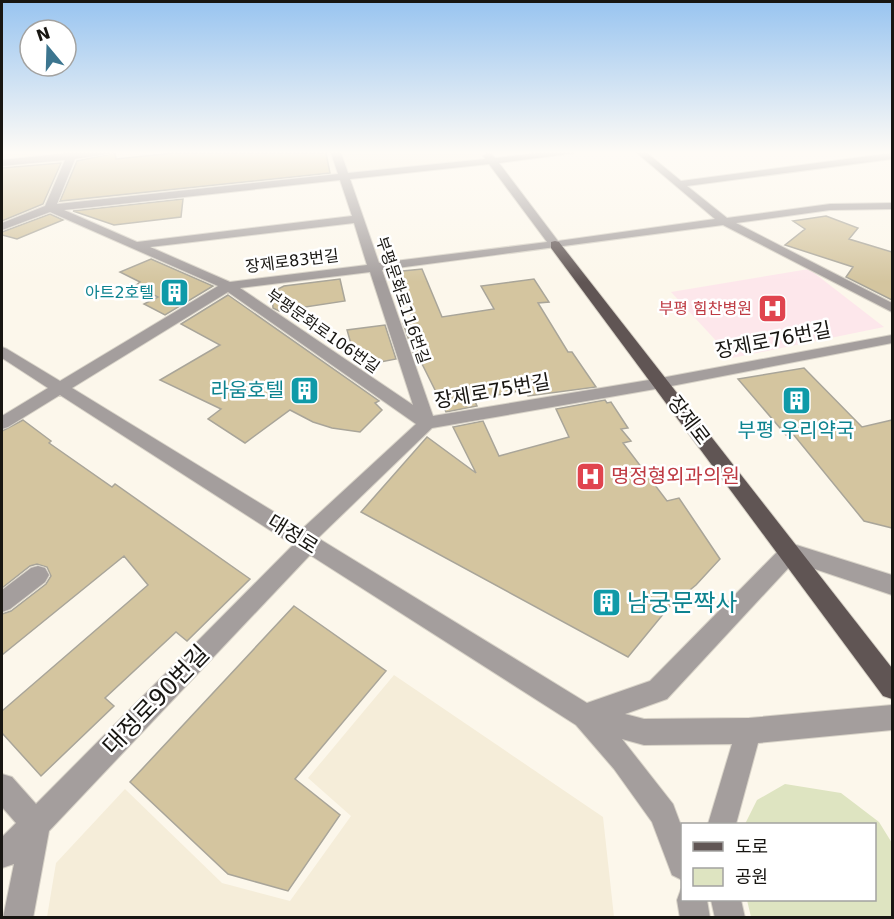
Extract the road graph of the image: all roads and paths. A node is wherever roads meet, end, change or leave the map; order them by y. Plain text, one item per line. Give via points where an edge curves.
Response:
1 (55, 196) edge
2 (165, 196) edge
3 (350, 196) edge
4 (518, 196) edge
5 (693, 196) edge
6 (892, 206) edge
7 (50, 208) junction
8 (358, 219) junction
9 (725, 222) junction
10 (2, 227) edge
11 (135, 245) junction
12 (555, 245) junction
13 (374, 268) junction
14 (228, 286) junction
15 (892, 308) edge
16 (892, 339) edge
17 (2, 352) edge
18 (661, 383) junction
19 (59, 388) junction
20 (2, 423) edge
21 (427, 423) junction
22 (305, 542) junction
23 (790, 552) junction
24 (38, 575) dead end
25 (892, 585) edge
26 (2, 602) edge
27 (892, 687) edge
28 (585, 717) junction
29 (892, 717) edge
30 (749, 731) junction
31 (2, 787) edge
32 (722, 823) edge
33 (36, 824) junction
34 (2, 854) edge
35 (681, 863) edge
36 (692, 901) edge
37 (726, 901) edge
38 (18, 918) edge
39 (695, 918) edge
40 (730, 918) edge

1 - 7 street
2 - 7 street
3 - 8 street, 부평문화로116번길
4 - 12 street, 장제로
5 - 9 street
6 - 9 street, 장제로83번길 via 830,207
7 - 10 street
7 - 11 street, 부평문화로106번길
8 - 11 street
8 - 13 street, 부평문화로116번길
9 - 12 street, 장제로83번길
9 - 15 street
11 - 14 street, 부평문화로106번길
12 - 13 street, 장제로83번길
12 - 18 main road, 장제로
13 - 14 street, 장제로83번길
13 - 21 street, 부평문화로116번길
14 - 19 street, 장제로83번길
14 - 21 street, 부평문화로106번길
16 - 18 street, 장제로76번길
17 - 19 street, 대정로
18 - 21 street, 장제로75번길
18 - 23 main road, 장제로
19 - 20 street, 장제로83번길
19 - 22 street, 대정로
21 - 22 street, 장제로75번길
22 - 28 street, 대정로
22 - 33 street, 대정로90번길
23 - 25 street
23 - 27 main road, 장제로
23 - 28 street via 658,690
24 - 26 street
28 - 30 street via 644,732
28 - 35 street via 663,814
29 - 30 street
30 - 32 street
31 - 33 street
33 - 34 street, 대정로90번길
33 - 38 street
36 - 39 street
37 - 40 street

